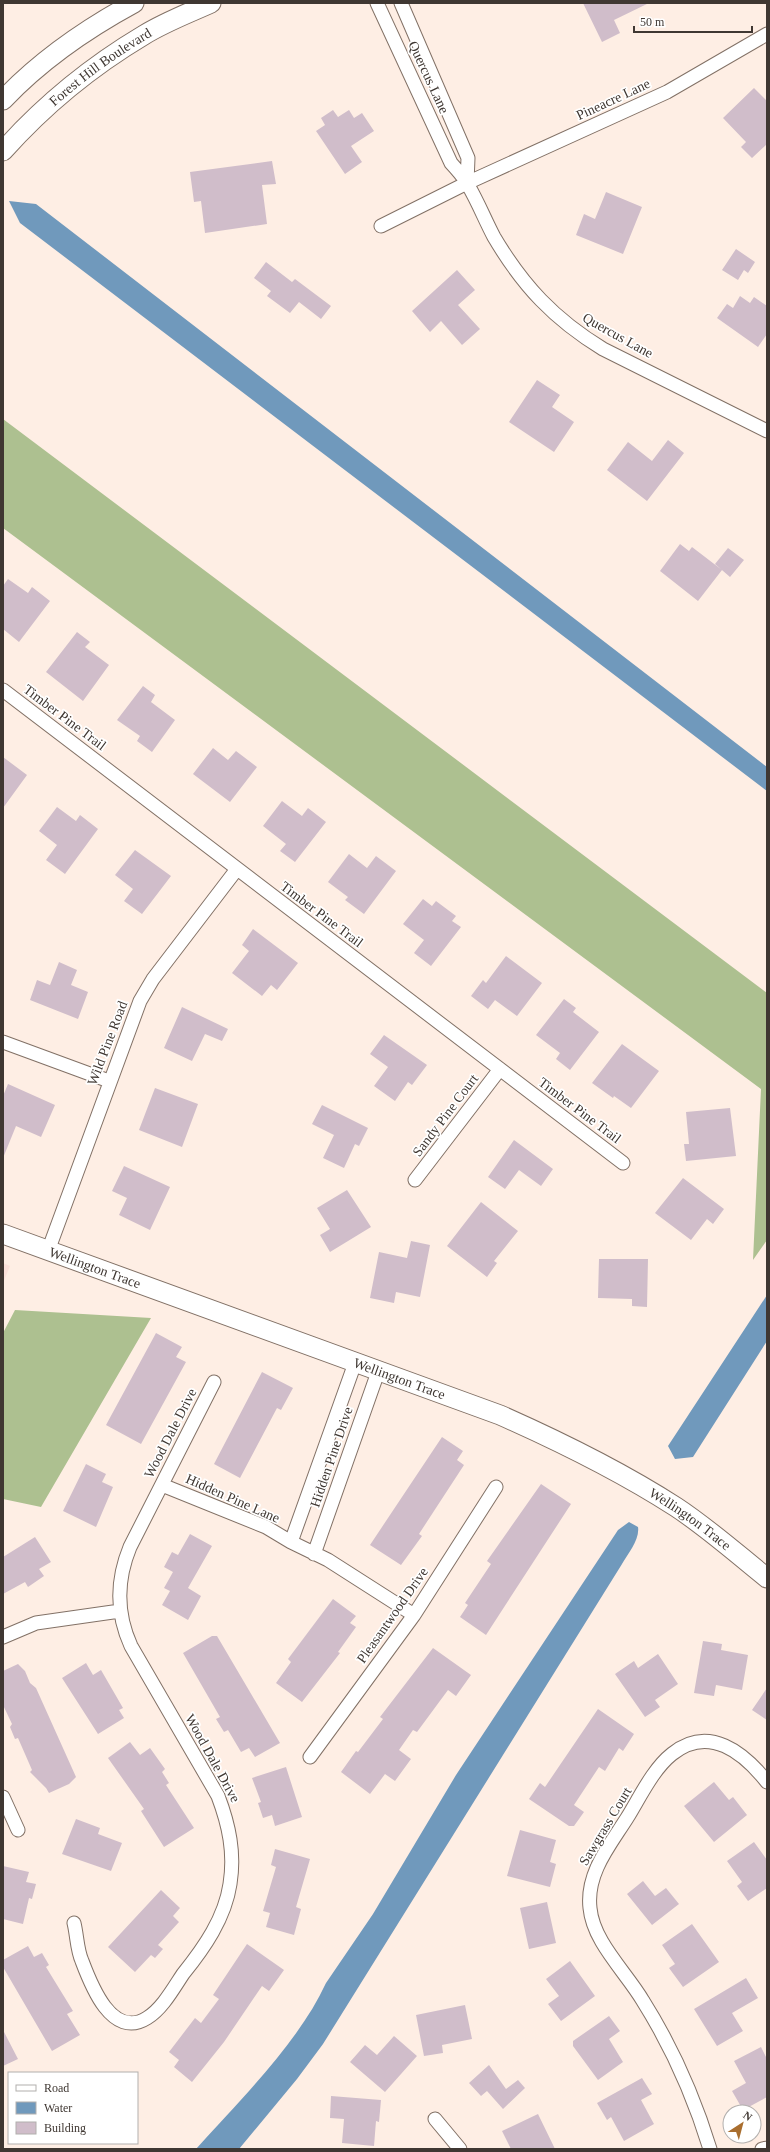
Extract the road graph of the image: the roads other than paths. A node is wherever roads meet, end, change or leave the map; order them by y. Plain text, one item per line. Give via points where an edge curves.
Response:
1 (134, 3) edge
2 (211, 3) edge
3 (377, 3) edge
4 (401, 3) edge
5 (767, 34) edge
6 (3, 100) edge
7 (3, 151) edge
8 (467, 183) junction
9 (381, 226) dead end
10 (767, 431) edge
11 (3, 690) edge
12 (237, 869) junction
13 (3, 1042) edge
14 (500, 1069) junction
15 (109, 1080) junction
16 (623, 1163) dead end
17 (415, 1180) dead end
18 (3, 1234) edge
19 (48, 1250) junction
20 (355, 1363) junction
21 (378, 1372) junction
22 (214, 1382) dead end
23 (162, 1484) junction
24 (496, 1488) dead end
25 (291, 1542) junction
26 (314, 1554) junction
27 (767, 1578) edge
28 (120, 1611) junction
29 (414, 1615) junction
30 (3, 1637) edge
31 (310, 1757) dead end
32 (767, 1782) edge
33 (3, 1797) edge
34 (18, 1830) dead end
35 (74, 1923) dead end
36 (435, 2119) dead end
37 (767, 2148) edge
38 (460, 2149) edge
39 (710, 2149) edge
40 (762, 2149) edge

1 - 6 street via 77,37 41,65
2 - 7 street, Forest Hill Boulevard via 146,34 99,64 35,117
3 - 8 street, Quercus Lane via 451,163
4 - 8 street, Quercus Lane via 468,158
5 - 8 street, Pineacre Lane via 666,92
8 - 9 street, Pineacre Lane
8 - 10 street, Quercus Lane via 493,235 515,271 555,315 603,349
11 - 12 street, Timber Pine Trail
12 - 14 street, Timber Pine Trail
12 - 15 street, Wild Pine Road via 153,978 140,1001
13 - 15 street
14 - 16 street, Timber Pine Trail
14 - 17 street, Sandy Pine Court
15 - 19 street, Wild Pine Road
18 - 19 street, Wellington Trace
19 - 20 street, Wellington Trace
20 - 21 street, Wellington Trace
20 - 25 street, Hidden Pine Drive
21 - 26 street, Hidden Pine Drive
21 - 27 street, Wellington Trace via 500,1415 608,1468 676,1507
22 - 23 street, Wood Dale Drive
23 - 25 street, Hidden Pine Lane via 266,1527
23 - 28 street, Wood Dale Drive via 125,1559 119,1583
24 - 29 street, Pleasantwood Drive
25 - 26 street, Hidden Pine Lane
26 - 29 street, Hidden Pine Lane via 328,1560
28 - 30 street via 36,1623
28 - 35 street, Wood Dale Drive via 131,1646 218,1796 231,1839 230,1885 215,1928 193,1962 154,2013 145,2020 134,2022 113,2017 105,2010 81,1960
29 - 31 street, Pleasantwood Drive
32 - 39 street, Sawgrass Court via 743,1755 724,1745 702,1742 681,1748 658,1769 601,1860 591,1882 590,1907 596,1931 643,2000 667,2042 700,2118
33 - 34 street
36 - 38 street
37 - 40 street

